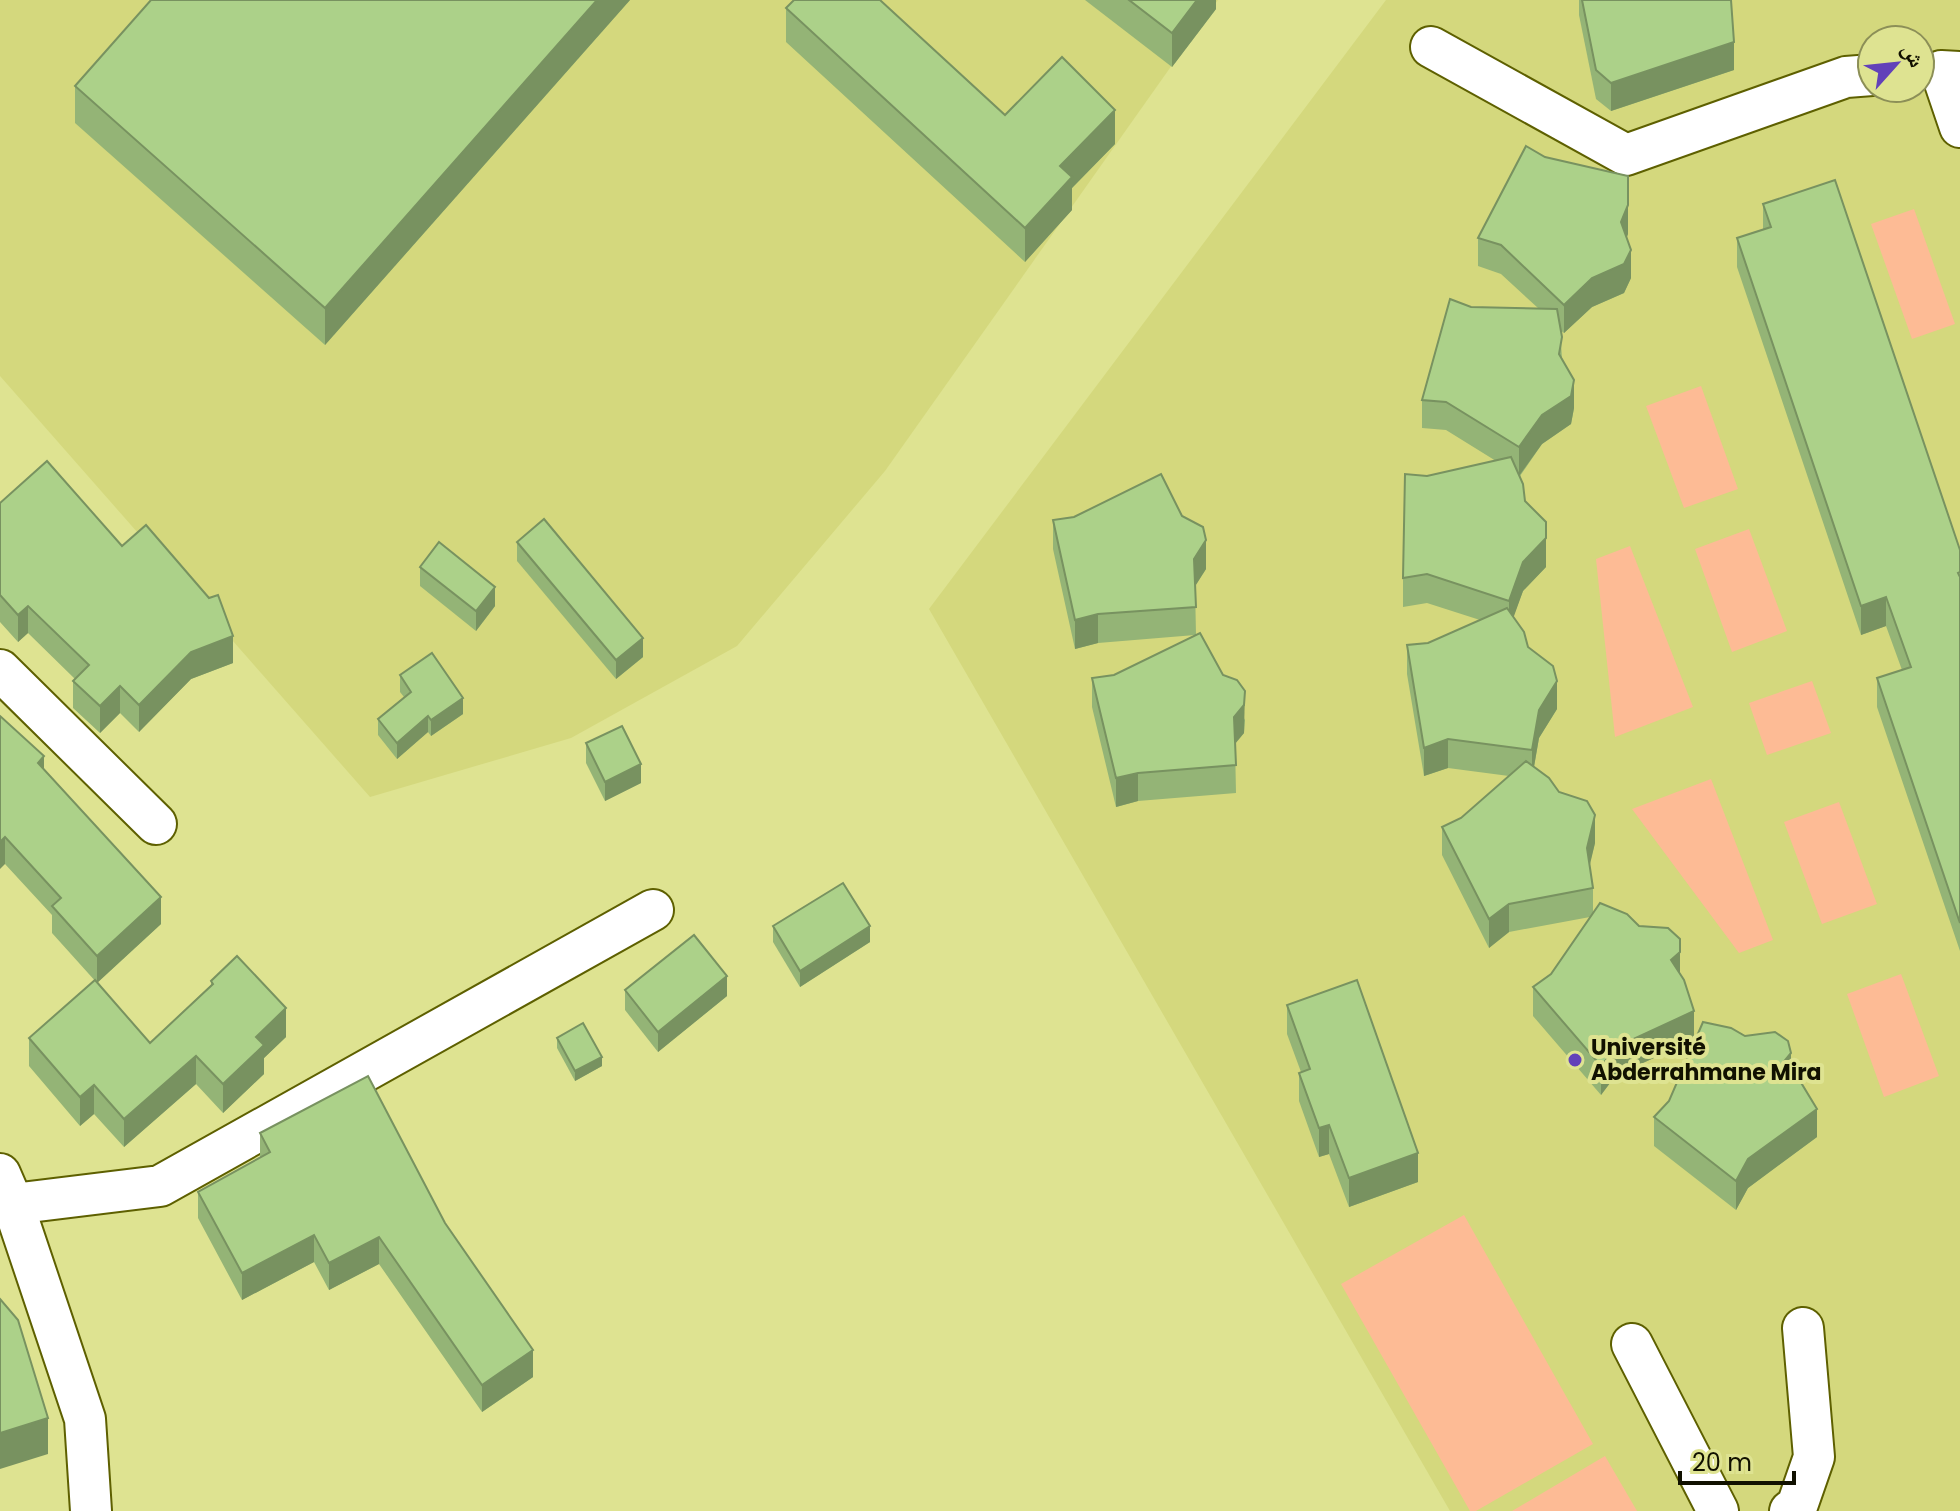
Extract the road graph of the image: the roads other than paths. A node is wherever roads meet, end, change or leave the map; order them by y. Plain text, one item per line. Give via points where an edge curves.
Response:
1 (1431, 47) dead end
2 (1940, 72) edge
3 (1856, 76) edge
4 (1960, 127) edge
5 (0, 670) edge
6 (156, 824) dead end
7 (653, 910) dead end
8 (6, 1189) edge
9 (1803, 1328) dead end
10 (1632, 1344) dead end
11 (91, 1511) edge
12 (1718, 1511) edge
13 (1790, 1511) edge

1 - 3 street via 1626,155
2 - 4 street
5 - 6 street
7 - 8 street via 160,1186
8 - 11 street via 85,1419
9 - 13 street via 1814,1457 1797,1506
10 - 12 street

